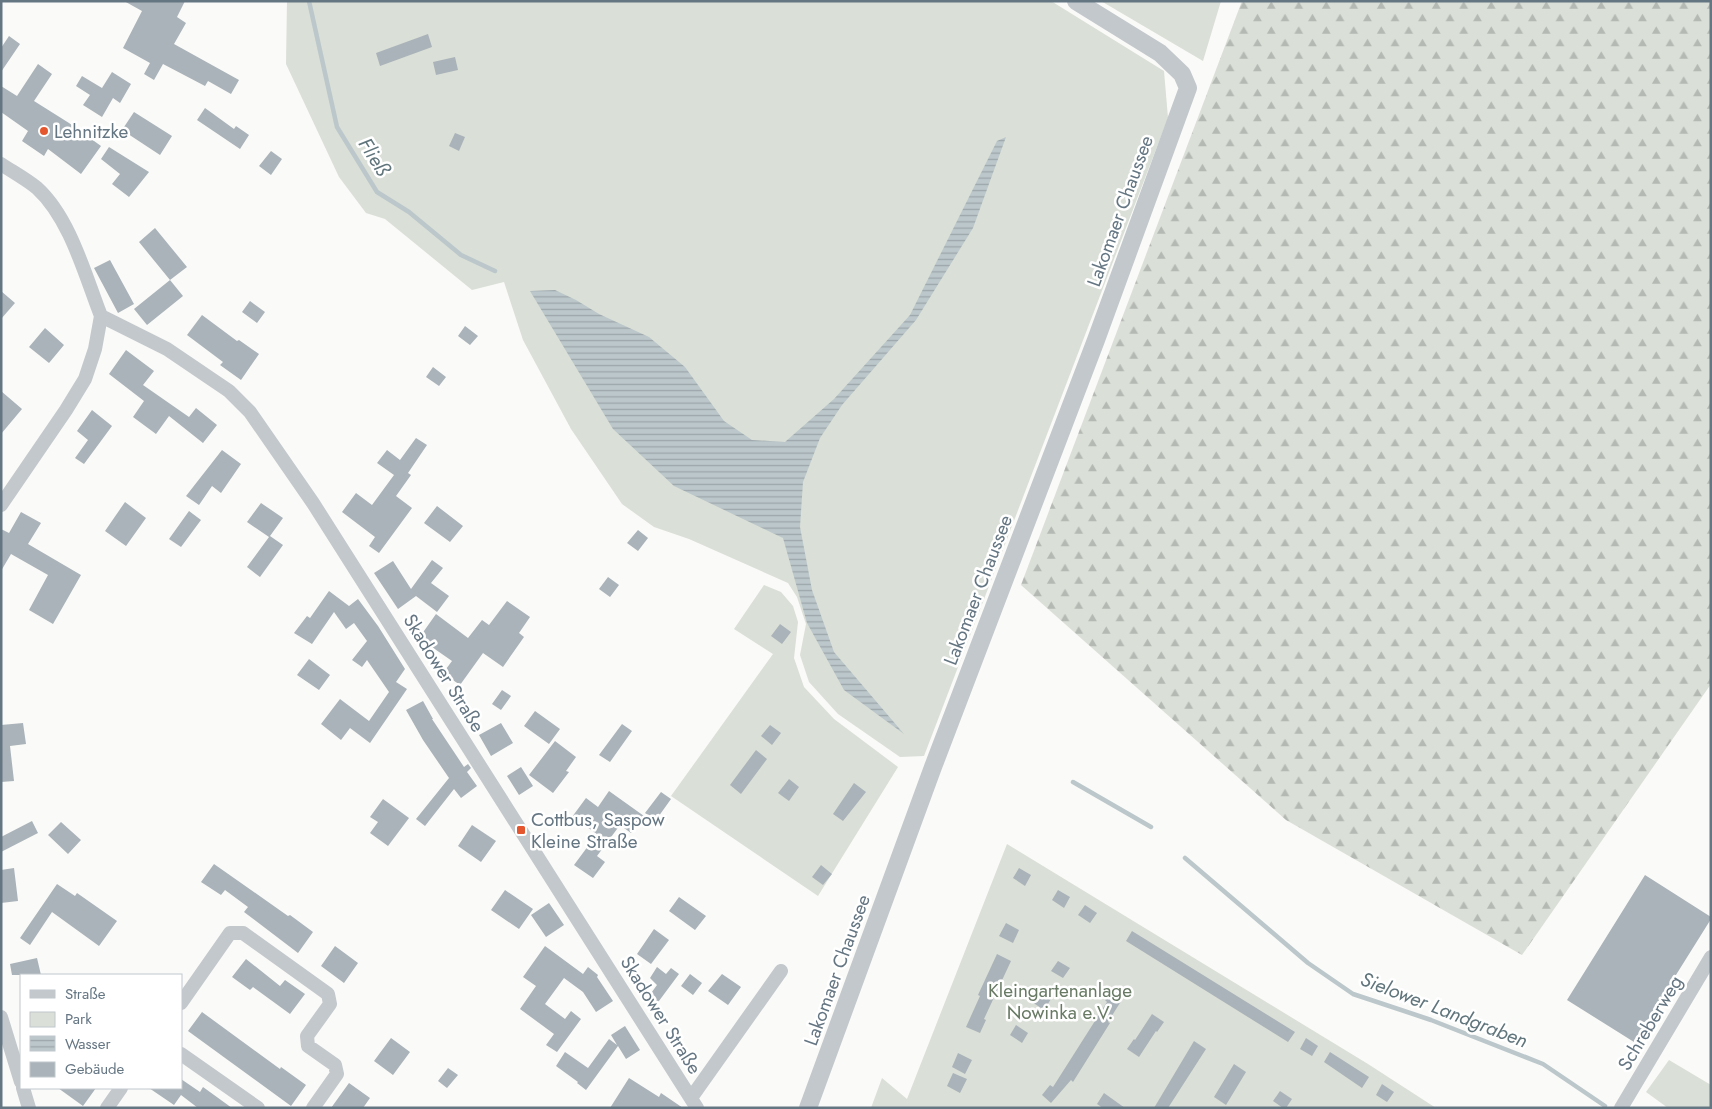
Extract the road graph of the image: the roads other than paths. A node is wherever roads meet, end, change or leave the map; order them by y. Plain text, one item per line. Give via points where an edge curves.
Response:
1 (1076, 1) edge
2 (1, 164) edge
3 (101, 316) junction
4 (1, 505) edge
5 (1711, 957) edge
6 (780, 971) dead end
7 (182, 1002) edge
8 (1, 1017) edge
9 (182, 1055) edge
10 (20, 1079) edge
11 (23, 1089) edge
12 (120, 1089) edge
13 (696, 1105) edge
14 (29, 1108) edge
15 (107, 1108) edge
16 (258, 1108) edge
17 (313, 1108) edge
18 (808, 1108) edge
19 (1621, 1108) edge

1 - 18 street, Lakomaer Chaussee via 1160,53 1182,74 1188,88
2 - 3 street via 36,188 65,223
3 - 4 street via 85,379
3 - 13 street, Skadower Straße via 167,350 230,391 250,412 313,503
5 - 19 street, Schreberweg
6 - 13 street
7 - 17 street via 230,933 243,933 328,994 330,1004 307,1036 308,1046 335,1065 337,1074
8 - 10 street
9 - 16 street
11 - 14 street
12 - 15 street

